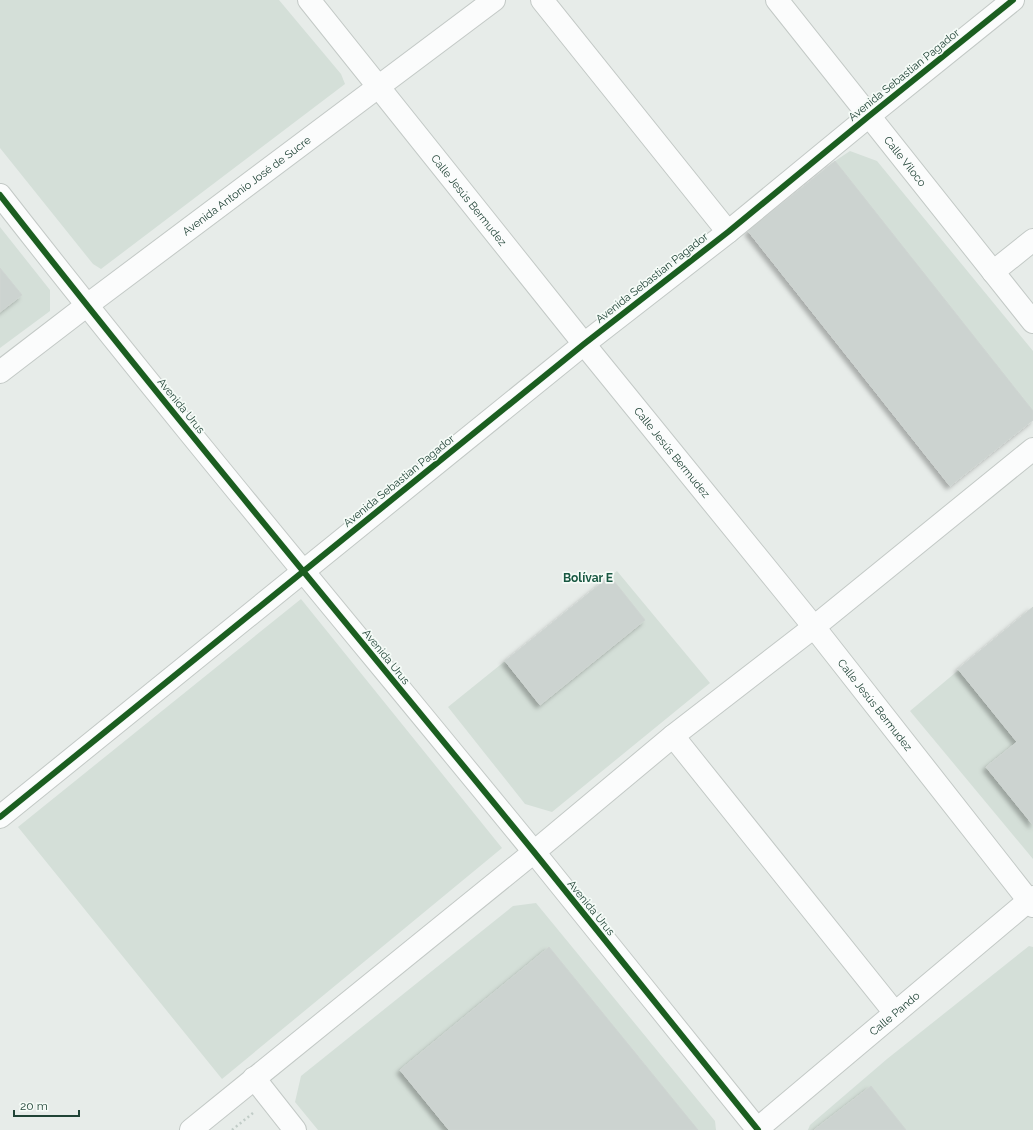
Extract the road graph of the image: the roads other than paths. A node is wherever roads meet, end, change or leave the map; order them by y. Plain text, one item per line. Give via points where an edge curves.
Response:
1 (309, 0) edge
2 (494, 0) edge
3 (542, 0) edge
4 (777, 0) edge
5 (1013, 0) edge
6 (378, 86) junction
7 (869, 116) junction
8 (0, 195) edge
9 (728, 232) junction
10 (1033, 240) edge
11 (993, 272) junction
12 (86, 306) junction
13 (1033, 322) edge
14 (584, 344) junction
15 (0, 372) edge
16 (1033, 449) edge
17 (303, 572) junction
18 (814, 628) junction
19 (673, 736) junction
20 (0, 817) edge
21 (534, 852) junction
22 (1032, 901) edge
23 (895, 1013) junction
24 (254, 1078) junction
25 (191, 1130) edge
26 (294, 1130) edge
27 (757, 1130) edge

1 - 6 street, Calle Jesús Bermudez
2 - 6 street, Avenida Antonio José de Sucre
3 - 9 street
4 - 7 street, Calle Viloco
5 - 7 street, Avenida Sebastian Pagador
6 - 12 street, Avenida Antonio José de Sucre
6 - 14 street, Calle Jesús Bermudez
7 - 9 street, Avenida Sebastian Pagador
7 - 11 street, Calle Viloco
8 - 12 street, Avenida Urus
9 - 14 street, Avenida Sebastian Pagador
10 - 11 street
11 - 13 street, Calle Viloco
12 - 15 street, Avenida Antonio José de Sucre
12 - 17 street, Avenida Urus
14 - 17 street, Avenida Sebastian Pagador
14 - 18 street, Calle Jesús Bermudez
16 - 18 street
17 - 20 street, Avenida Sebastian Pagador
17 - 21 street, Avenida Urus
18 - 19 street
18 - 22 street, Calle Jesús Bermudez
19 - 21 street
19 - 23 street
21 - 24 street
21 - 27 street, Avenida Urus
22 - 23 street, Calle Pando
23 - 27 street, Calle Pando
24 - 25 street
24 - 26 street

